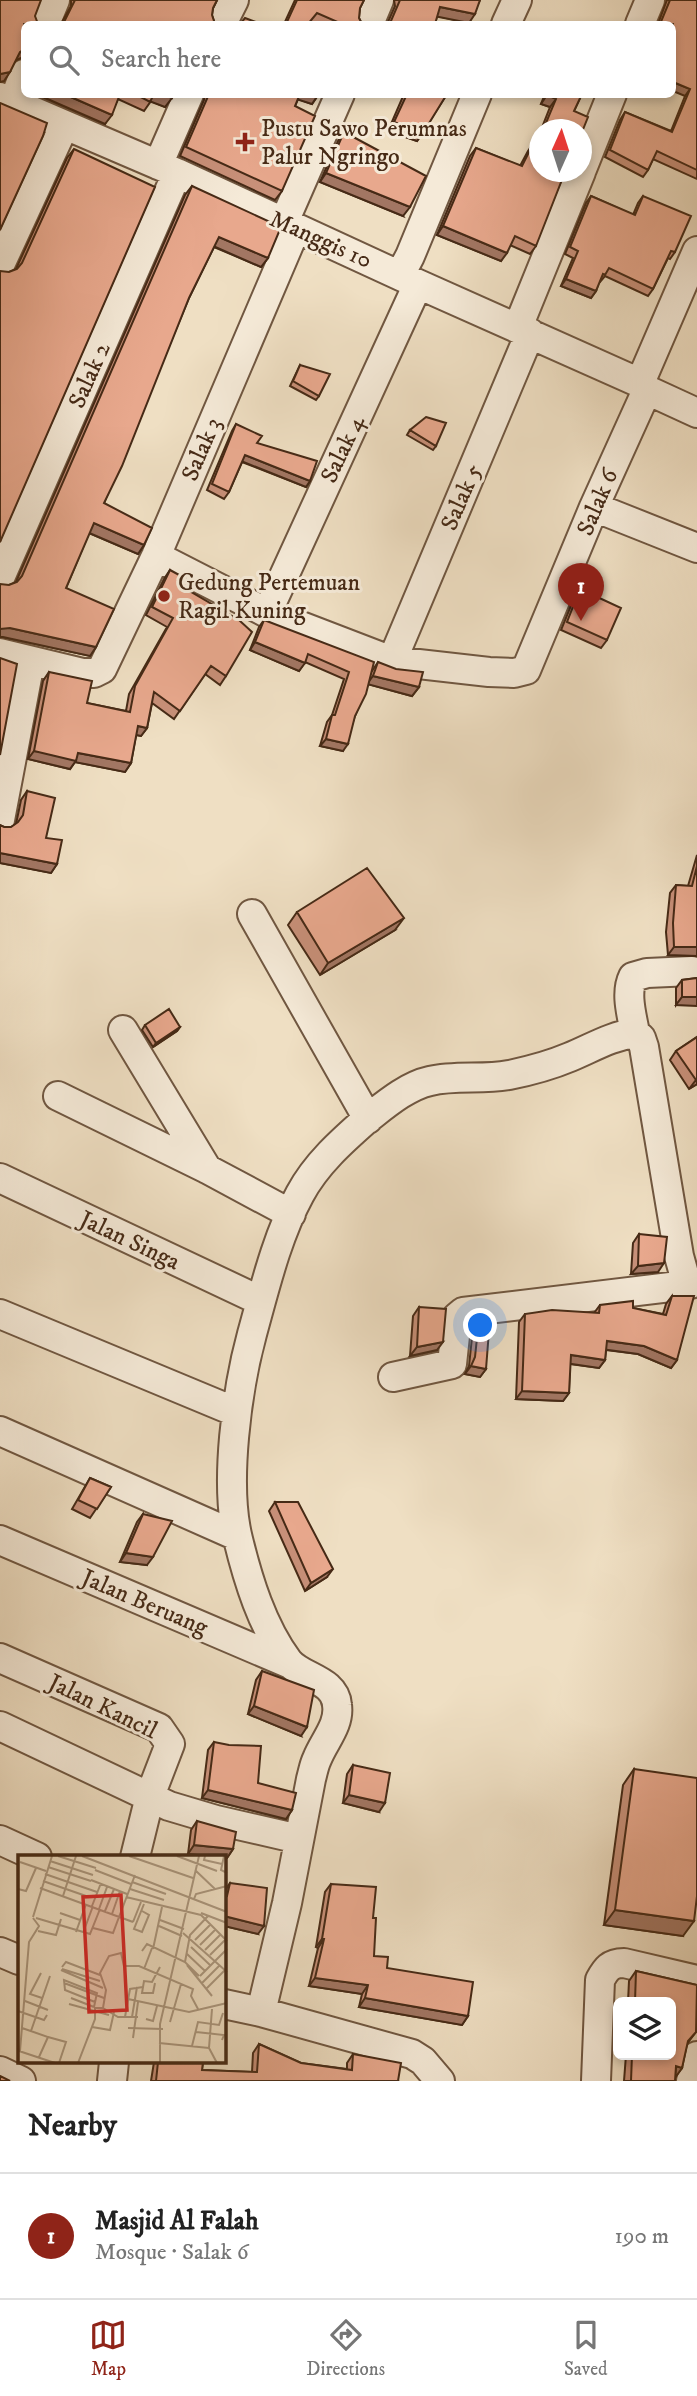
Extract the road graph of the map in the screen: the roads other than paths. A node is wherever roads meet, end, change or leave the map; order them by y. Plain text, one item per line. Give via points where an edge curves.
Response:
1 (55, 0) edge
2 (234, 0) edge
3 (379, 0) edge
4 (517, 0) edge
5 (650, 0) edge
6 (46, 21) edge
7 (224, 21) edge
8 (370, 21) edge
9 (507, 21) edge
10 (641, 21) edge
11 (21, 78) edge
12 (188, 98) edge
13 (338, 98) edge
14 (475, 98) edge
15 (610, 98) edge
16 (6, 100) edge
17 (64, 126) junction
18 (592, 143) edge
19 (168, 169) junction
20 (577, 182) edge
21 (290, 225) junction
22 (695, 263) edge
23 (0, 265) edge
24 (409, 279) junction
25 (524, 330) junction
26 (644, 386) junction
27 (697, 413) edge
28 (594, 507) junction
29 (697, 548) edge
30 (156, 556) junction
31 (0, 578) edge
32 (267, 613) junction
33 (0, 653) edge
34 (392, 661) junction
35 (30, 662) junction
36 (0, 820) edge
37 (252, 914) dead end
38 (692, 971) dead end
39 (123, 1030) dead end
40 (635, 1033) junction
41 (58, 1096) dead end
42 (368, 1119) junction
43 (207, 1169) junction
44 (0, 1178) edge
45 (291, 1214) junction
46 (692, 1284) edge
47 (261, 1301) junction
48 (0, 1314) edge
49 (393, 1377) dead end
50 (236, 1412) junction
51 (0, 1431) edge
52 (237, 1536) junction
53 (0, 1540) edge
54 (0, 1658) edge
55 (290, 1664) junction
56 (0, 1726) edge
57 (150, 1796) junction
58 (299, 1839) junction
59 (0, 1840) edge
60 (33, 1855) edge
61 (135, 1855) edge
62 (0, 1952) edge
63 (18, 1960) edge
64 (697, 1980) edge
65 (226, 2004) edge
66 (261, 2012) junction
67 (697, 2056) edge
68 (0, 2071) edge
69 (21, 2081) edge
70 (440, 2081) edge
71 (596, 2081) edge
72 (691, 2081) edge

1 - 6 street
2 - 7 street
3 - 8 street
4 - 9 street
5 - 10 street
11 - 16 street
12 - 19 street, Salak 2
13 - 21 street, Salak 3
14 - 24 street, Salak 4 via 410,256
15 - 18 street, Salak 5
16 - 17 street, Manggis 10
17 - 19 street, Manggis 10
17 - 23 street
19 - 21 street, Manggis 10
19 - 31 street, Salak 2
20 - 25 street, Salak 5
21 - 24 street, Manggis 10
21 - 30 street, Salak 3
22 - 26 street, Salak 6
24 - 25 street, Manggis 10
24 - 32 street, Salak 4
25 - 26 street, Manggis 10
25 - 34 street, Salak 5
26 - 27 street, Manggis 10
26 - 28 street, Salak 6
28 - 29 street
28 - 34 street, Salak 6 via 526,670 514,673
30 - 32 street
30 - 35 street, Salak 3 via 102,669 83,673
32 - 34 street
33 - 35 street
35 - 36 street
37 - 42 street
38 - 40 street via 633,977 630,996
39 - 43 street
40 - 42 street via 510,1075 428,1081
40 - 46 street via 644,1047 679,1256
41 - 43 street
42 - 45 street via 324,1160
43 - 45 street
44 - 47 street, Jalan Singa
45 - 47 street
46 - 49 street via 463,1312 457,1317 452,1364
47 - 50 street
48 - 50 street
50 - 52 street via 233,1485
51 - 52 street
52 - 55 street via 262,1612
53 - 55 street, Jalan Beruang
54 - 57 street, Jalan Kancil via 159,1728 170,1744
55 - 58 street, Jalan Beruang via 329,1688 338,1704 335,1726 311,1779
56 - 57 street
57 - 58 street via 194,1815
57 - 61 street, Jalan Kancil
58 - 66 street, Jalan Beruang
59 - 60 street
62 - 63 street
64 - 71 street via 624,1963 605,1970 600,1980
65 - 66 street
66 - 70 street via 412,2054
67 - 72 street
68 - 69 street

